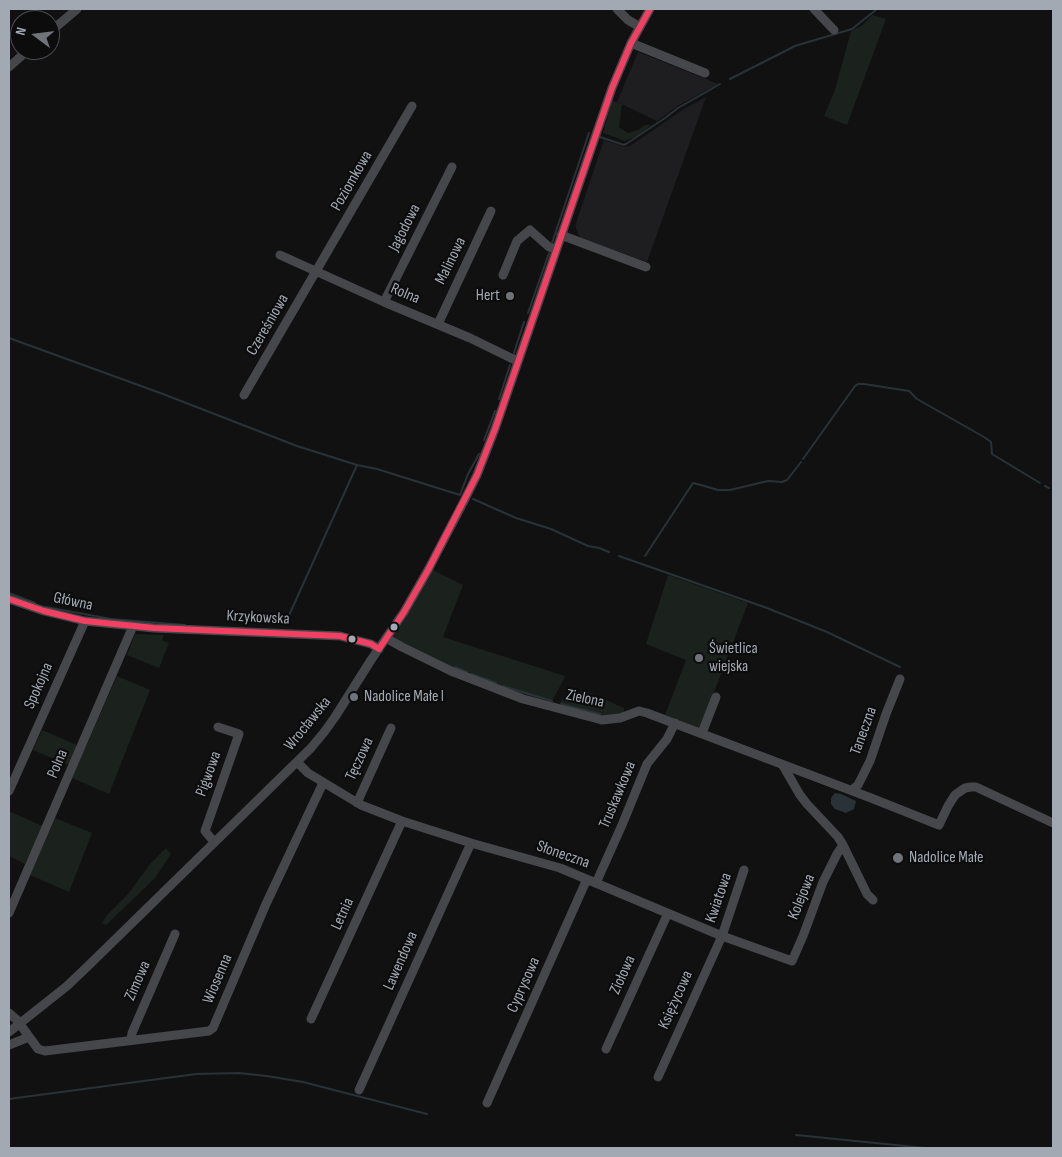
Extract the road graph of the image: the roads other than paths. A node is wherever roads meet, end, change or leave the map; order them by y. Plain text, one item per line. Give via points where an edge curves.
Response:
1 (78, 9) edge
2 (617, 9) edge
3 (650, 9) edge
4 (814, 9) edge
5 (60, 24) edge
6 (640, 27) junction
7 (834, 30) dead end
8 (631, 43) junction
9 (705, 73) dead end
10 (412, 106) dead end
11 (452, 167) dead end
12 (491, 211) dead end
13 (561, 236) junction
14 (556, 250) junction
15 (280, 255) dead end
16 (646, 267) dead end
17 (317, 271) junction
18 (503, 275) dead end
19 (384, 302) junction
20 (438, 324) junction
21 (519, 358) junction
22 (244, 395) dead end
23 (9, 599) edge
24 (84, 621) junction
25 (133, 626) junction
26 (386, 638) junction
27 (378, 649) junction
28 (900, 679) dead end
29 (716, 697) dead end
30 (675, 723) junction
31 (218, 727) dead end
32 (391, 728) dead end
33 (702, 733) junction
34 (297, 762) junction
35 (782, 764) junction
36 (323, 783) junction
37 (852, 790) junction
38 (9, 791) edge
39 (357, 803) junction
40 (402, 821) junction
41 (1053, 823) edge
42 (214, 842) junction
43 (471, 843) junction
44 (843, 845) junction
45 (744, 870) dead end
46 (587, 879) junction
47 (596, 883) junction
48 (873, 900) dead end
49 (9, 913) edge
50 (668, 913) junction
51 (175, 934) dead end
52 (722, 936) junction
53 (792, 962) joint
54 (9, 1013) edge
55 (311, 1019) dead end
56 (20, 1024) junction
57 (9, 1032) edge
58 (29, 1037) junction
59 (131, 1040) junction
60 (9, 1045) edge
61 (606, 1049) dead end
62 (658, 1077) dead end
63 (359, 1090) dead end
64 (488, 1103) dead end

1 - 5 street
2 - 6 street
3 - 6 street
4 - 7 street
6 - 8 street
8 - 9 street
8 - 13 street, Wrocławska via 604,110
10 - 17 street, Poziomkowa
11 - 19 street, Jagodowa
12 - 20 street, Malinowa
13 - 14 street, Wrocławska
13 - 16 street
14 - 18 street via 530,230 517,241
14 - 21 street, Wrocławska
15 - 17 street, Rolna
17 - 19 street, Rolna
17 - 22 street, Czereśniowa
19 - 20 street, Rolna
20 - 21 street, Rolna via 511,358
21 - 26 street, Wrocławska via 470,490 428,570
23 - 24 street, Główna
24 - 25 street, Główna
24 - 38 street, Spokojna
25 - 27 street, Krzykowska via 340,636
25 - 49 street, Polna
26 - 27 street, Wrocławska
26 - 30 street, Zielona via 468,678 523,699 602,720 639,711
27 - 34 street, Wrocławska via 325,731
28 - 37 street, Taneczna via 870,761
29 - 33 street
30 - 33 street, Zielona
30 - 47 street, Truskawkowa via 667,739 646,764
31 - 42 street, Pigwowa via 239,734 204,831
32 - 39 street, Tęczowa
33 - 35 street, Zielona
34 - 36 street
34 - 42 street, Wrocławska
35 - 37 street, Zielona
35 - 44 street via 804,800
36 - 39 street, Słoneczna
36 - 59 street, Wiosenna via 213,1028
37 - 41 street, Zielona via 939,825 955,795 964,788 976,787
39 - 40 street, Słoneczna
40 - 43 street, Słoneczna
40 - 55 street, Letnia
42 - 56 street, Wrocławska via 74,980
43 - 46 street, Słoneczna via 560,868
43 - 63 street, Lawendowa
44 - 48 street
44 - 53 street, Kolejowa via 823,882
45 - 52 street, Kwiatowa
46 - 47 street, Słoneczna
46 - 64 street, Cyprysowa
47 - 50 street, Słoneczna
50 - 52 street, Słoneczna
50 - 61 street, Ziołowa
51 - 59 street, Zimowa
52 - 53 street, Słoneczna
52 - 62 street, Księżycowa
54 - 56 street
56 - 57 street, Wrocławska
56 - 58 street, Wiosenna
58 - 59 street, Wiosenna via 38,1049 45,1051
58 - 60 street

